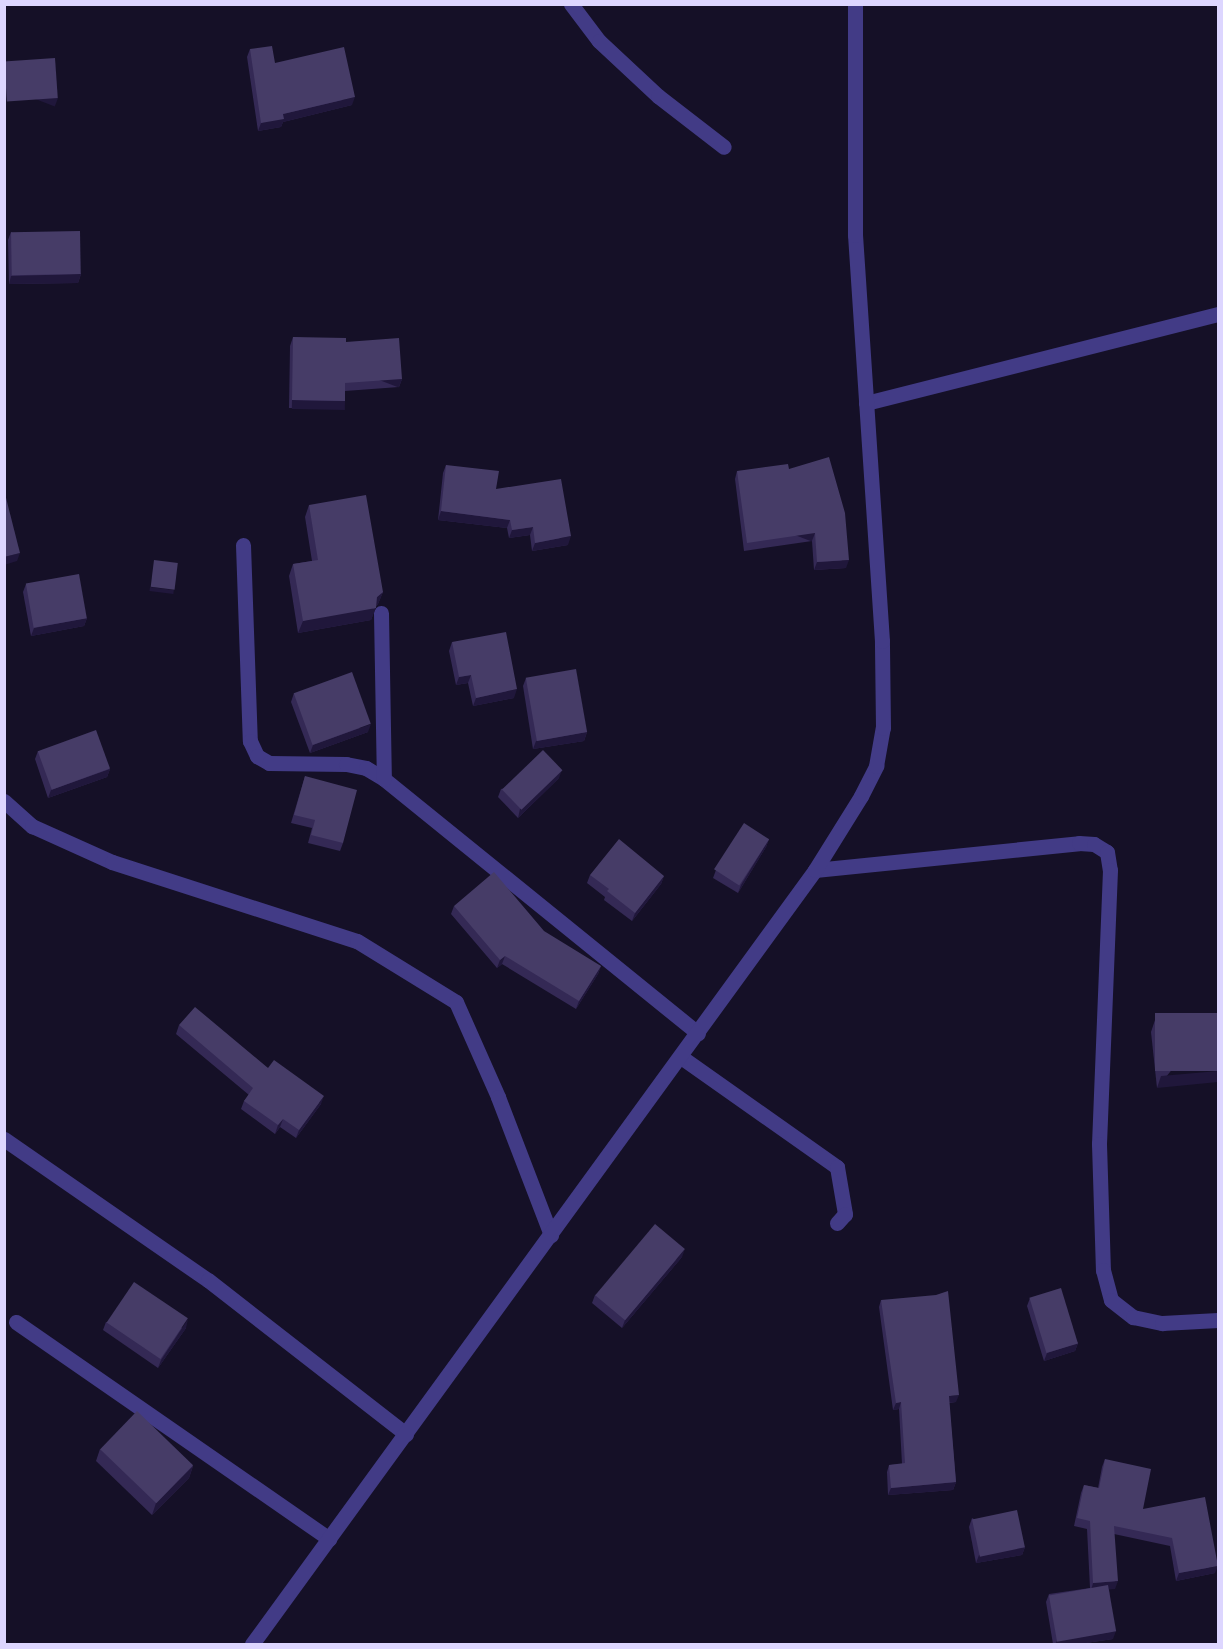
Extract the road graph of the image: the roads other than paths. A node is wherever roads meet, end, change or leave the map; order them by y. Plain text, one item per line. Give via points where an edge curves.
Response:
1 (571, 4) edge
2 (855, 4) edge
3 (724, 147) dead end
4 (1218, 314) edge
5 (866, 404) junction
6 (243, 545) dead end
7 (381, 613) edge
8 (384, 779) junction
9 (4, 801) edge
10 (815, 870) junction
11 (698, 1033) junction
12 (681, 1057) junction
13 (4, 1139) edge
14 (837, 1223) dead end
15 (551, 1235) junction
16 (1218, 1320) edge
17 (16, 1322) dead end
18 (406, 1434) junction
19 (329, 1539) junction
20 (252, 1644) edge

1 - 3 street via 599,41 658,96
2 - 5 street via 855,236
4 - 5 street
5 - 10 street via 884,728 876,766
6 - 8 street via 250,741 257,756 269,764 356,766
7 - 8 street
8 - 11 street
9 - 15 street via 32,826 112,862 357,941 456,1002 498,1097
10 - 11 street
10 - 16 street via 1079,843 1094,844 1107,852 1110,870 1100,1144 1103,1270 1111,1300 1133,1317 1162,1323
11 - 12 street
12 - 14 street via 837,1167 845,1214
12 - 15 street
13 - 18 street via 208,1280
15 - 18 street
17 - 19 street
18 - 19 street
19 - 20 street

